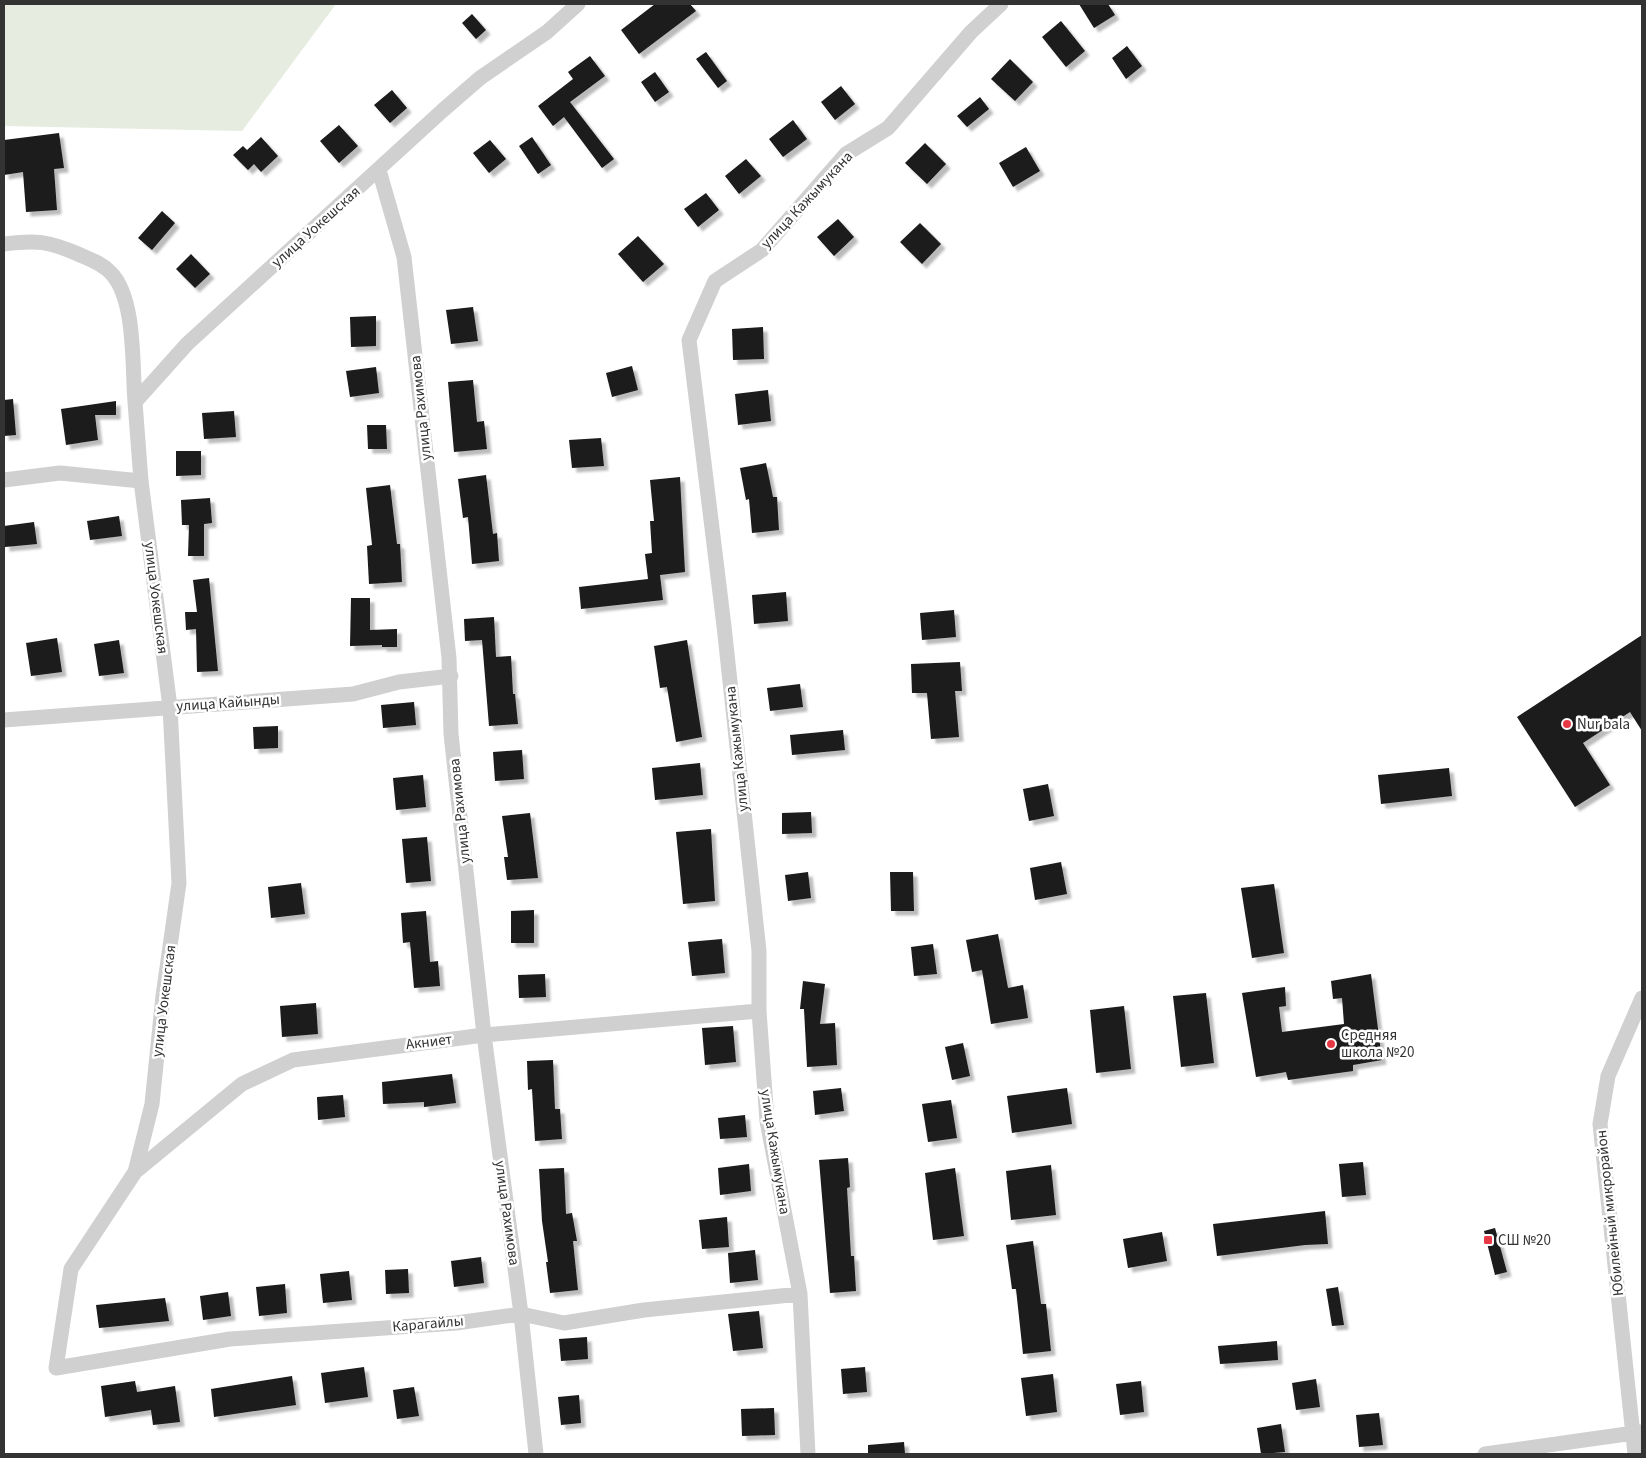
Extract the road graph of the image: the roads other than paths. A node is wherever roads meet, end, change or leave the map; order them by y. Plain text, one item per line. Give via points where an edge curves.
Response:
1 (578, 4) edge
2 (1001, 4) edge
3 (379, 170) junction
4 (4, 244) edge
5 (135, 402) junction
6 (4, 480) edge
7 (141, 481) junction
8 (451, 676) junction
9 (170, 707) junction
10 (4, 720) edge
11 (1642, 998) edge
12 (760, 1011) junction
13 (484, 1035) junction
14 (135, 1172) junction
15 (800, 1294) junction
16 (521, 1314) junction
17 (56, 1368) joint
18 (1638, 1433) edge
19 (536, 1454) edge
20 (808, 1454) edge
21 (1485, 1454) edge
22 (1635, 1454) edge

1 - 3 street, улица Уокешская via 547,32 480,78
2 - 12 street, улица Кажымукана via 971,32 888,128 846,154 762,250 715,281 689,340 758,942
3 - 5 street, улица Уокешская via 187,344
3 - 8 street, улица Рахимова via 404,257
4 - 5 street via 34,240 48,243 99,264 111,273 126,303
5 - 7 street, улица Уокешская
6 - 7 street via 60,473
7 - 9 street, улица Уокешская
8 - 9 street, улица Кайынды via 399,682 353,694
8 - 13 street, улица Рахимова via 451,734
9 - 10 street, улица Кайынды
9 - 14 street, улица Уокешская via 179,883 152,1104
11 - 18 street, Юбилейный микрорайон via 1608,1076 1600,1124
12 - 13 street, Акниет
12 - 15 street, улица Кажымукана via 767,1121
13 - 14 street, Акниет via 293,1060 242,1084
13 - 16 street, улица Рахимова
14 - 17 street, улица Уокешская via 71,1269
15 - 16 street, Карагайлы via 644,1310 564,1323
15 - 20 street, улица Кажымукана
16 - 17 street, Карагайлы via 456,1323 230,1340
16 - 19 street, улица Рахимова
18 - 21 street
18 - 22 street, Юбилейный микрорайон

